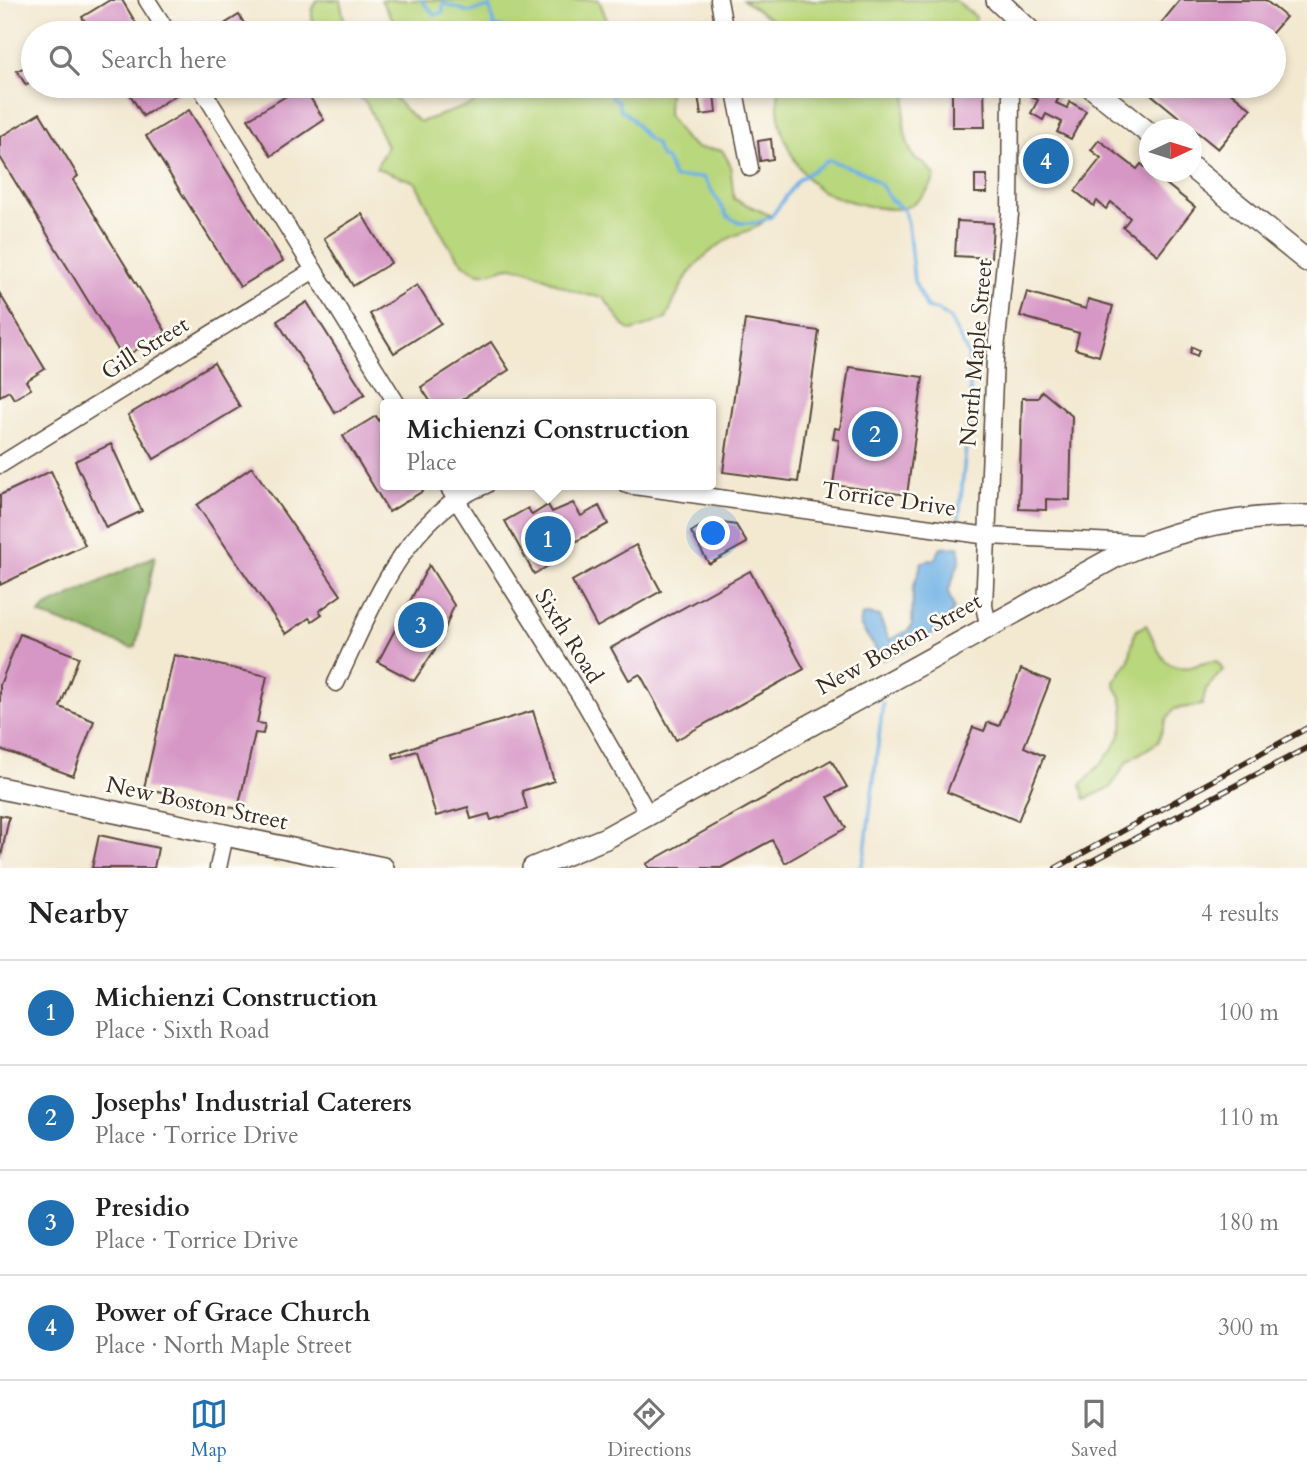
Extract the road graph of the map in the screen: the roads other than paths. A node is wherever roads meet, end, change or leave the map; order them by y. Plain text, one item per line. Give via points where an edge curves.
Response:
1 (147, 0) edge
2 (719, 0) edge
3 (997, 0) edge
4 (160, 21) edge
5 (723, 21) edge
6 (1010, 21) edge
7 (207, 98) edge
8 (736, 98) edge
9 (1010, 98) edge
10 (1105, 98) edge
11 (1139, 125) edge
12 (750, 168) dead end
13 (1202, 176) edge
14 (1307, 261) edge
15 (314, 271) junction
16 (394, 399) edge
17 (0, 465) edge
18 (662, 490) edge
19 (452, 492) edge
20 (1307, 516) edge
21 (988, 536) junction
22 (1145, 544) junction
23 (988, 624) junction
24 (337, 683) dead end
25 (0, 788) edge
26 (648, 814) junction
27 (225, 835) junction
28 (218, 868) edge
29 (383, 868) edge
30 (533, 868) edge

1 - 4 street
2 - 5 street
3 - 6 main road
7 - 15 street
8 - 12 street
9 - 21 street, North Maple Street via 1011,193 994,371
10 - 11 main road
13 - 14 main road
15 - 16 street
15 - 17 street, Gill Street
18 - 21 street, Torrice Drive
19 - 24 street via 395,565
19 - 26 street, Sixth Road via 586,705
20 - 22 main road, New Boston Street via 1232,521
21 - 22 street, Torrice Drive
21 - 23 street, North Maple Street via 984,611
22 - 23 main road, New Boston Street
23 - 26 main road, New Boston Street
25 - 27 main road, New Boston Street
26 - 30 main road, New Boston Street via 581,850
27 - 28 street
27 - 29 main road, New Boston Street

